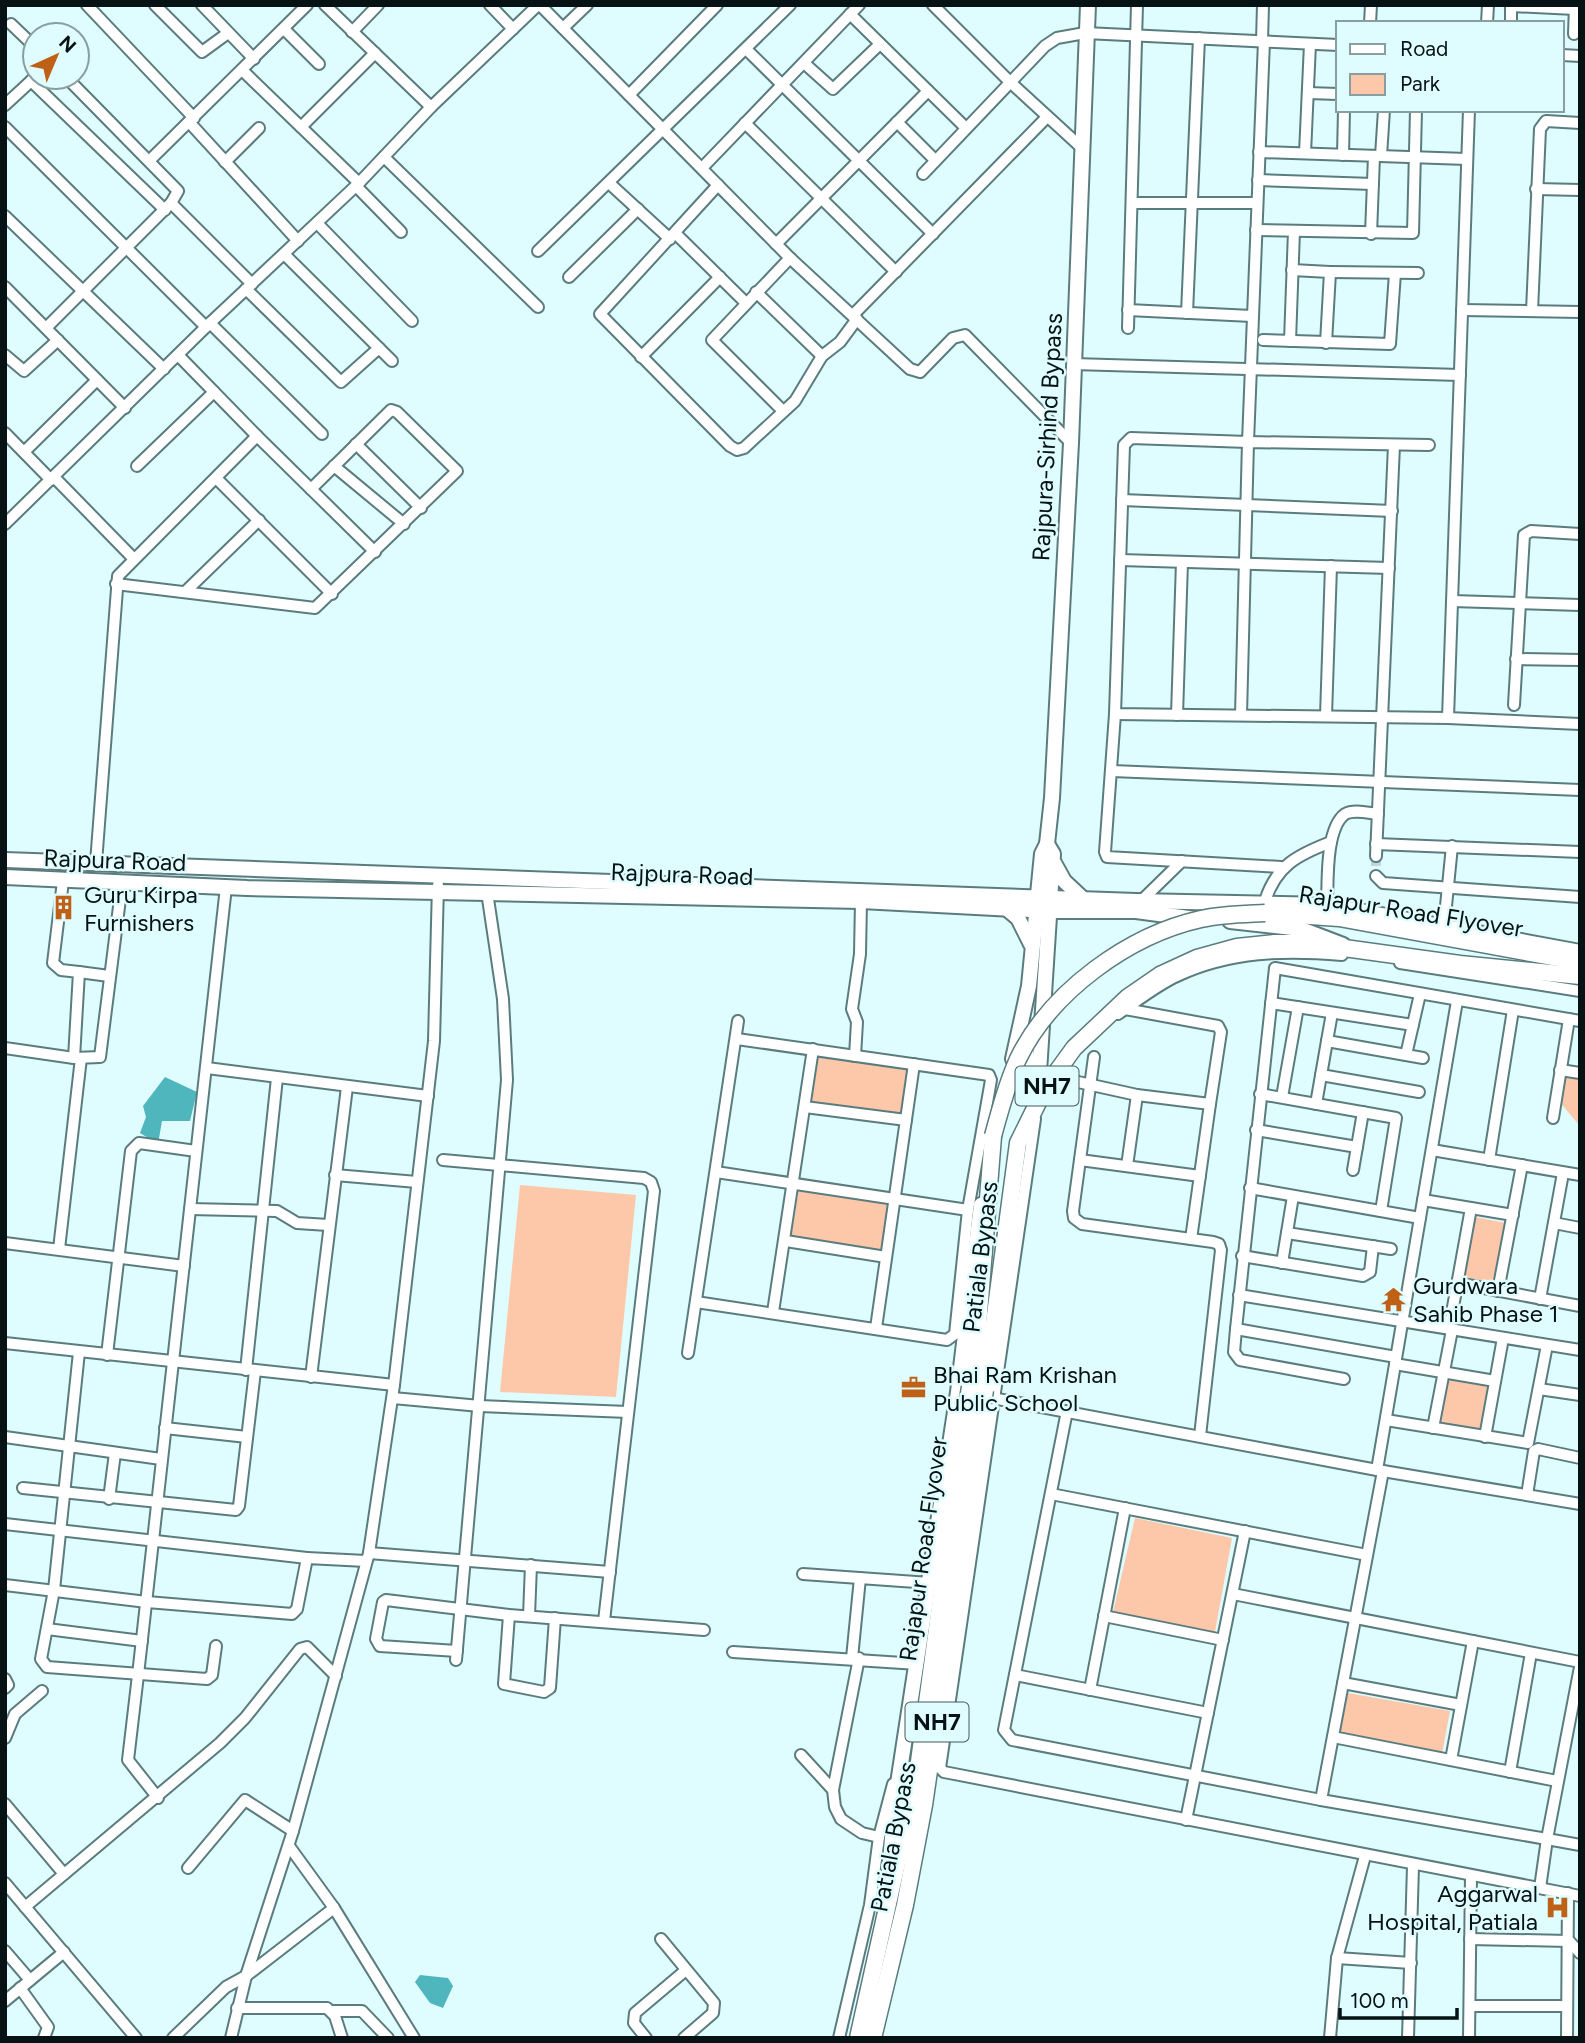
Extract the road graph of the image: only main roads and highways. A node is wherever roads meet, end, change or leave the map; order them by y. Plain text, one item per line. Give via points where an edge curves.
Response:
1 (1088, 5) edge
2 (5, 860) edge
3 (1047, 860) junction
4 (5, 877) edge
5 (1024, 895) junction
6 (1080, 897) junction
7 (1045, 903) junction
8 (1006, 908) junction
9 (1308, 943) joint
10 (1033, 948) junction
11 (1352, 949) junction
12 (1580, 952) edge
13 (1577, 971) edge
14 (1017, 1048) junction
15 (1044, 1091) junction
16 (976, 1395) junction
17 (888, 1911) junction
18 (858, 2038) edge
19 (873, 2038) edge

1 - 3 main road, Rajpura-Sirhind Bypass via 1071,443
2 - 5 main road, Rajpura Road
3 - 5 main road
3 - 6 main road
3 - 7 main road, Rajpura-Sirhind Bypass
4 - 8 main road, Rajpura Road
5 - 7 main road, Rajpura Road
6 - 7 main road, Rajpura Road
6 - 12 main road, Rajpura Road via 1327,905
7 - 8 main road, Rajpura Road
7 - 10 main road
7 - 11 main road, Rajpura Road via 1257,922 1301,929
7 - 15 main road via 1039,1072
8 - 10 main road via 1018,918
9 - 11 highway, Rajpura Road / NH7
9 - 15 highway, Patiala Bypass / NH7 via 1237,947 1160,975 1090,1029
10 - 14 main road
11 - 13 highway, Rajpura Road / NH7 via 1460,964
13 - 16 highway, Rajapur Road Flyover / NH7, bridge via 1339,918 1265,913 1202,918 1132,946 1055,1008 1019,1057 1004,1095 993,1136
14 - 15 highway via 1025,1053 1029,1078
14 - 16 main road via 989,1140
15 - 16 highway, Patiala Bypass / NH7 via 1018,1143
16 - 17 highway, Rajapur Road Flyover / NH7 via 918,1769
16 - 17 main road via 930,1583 888,1864
16 - 19 highway, Patiala Bypass / NH7 via 924,1805
17 - 18 highway, Patiala Bypass / NH7

